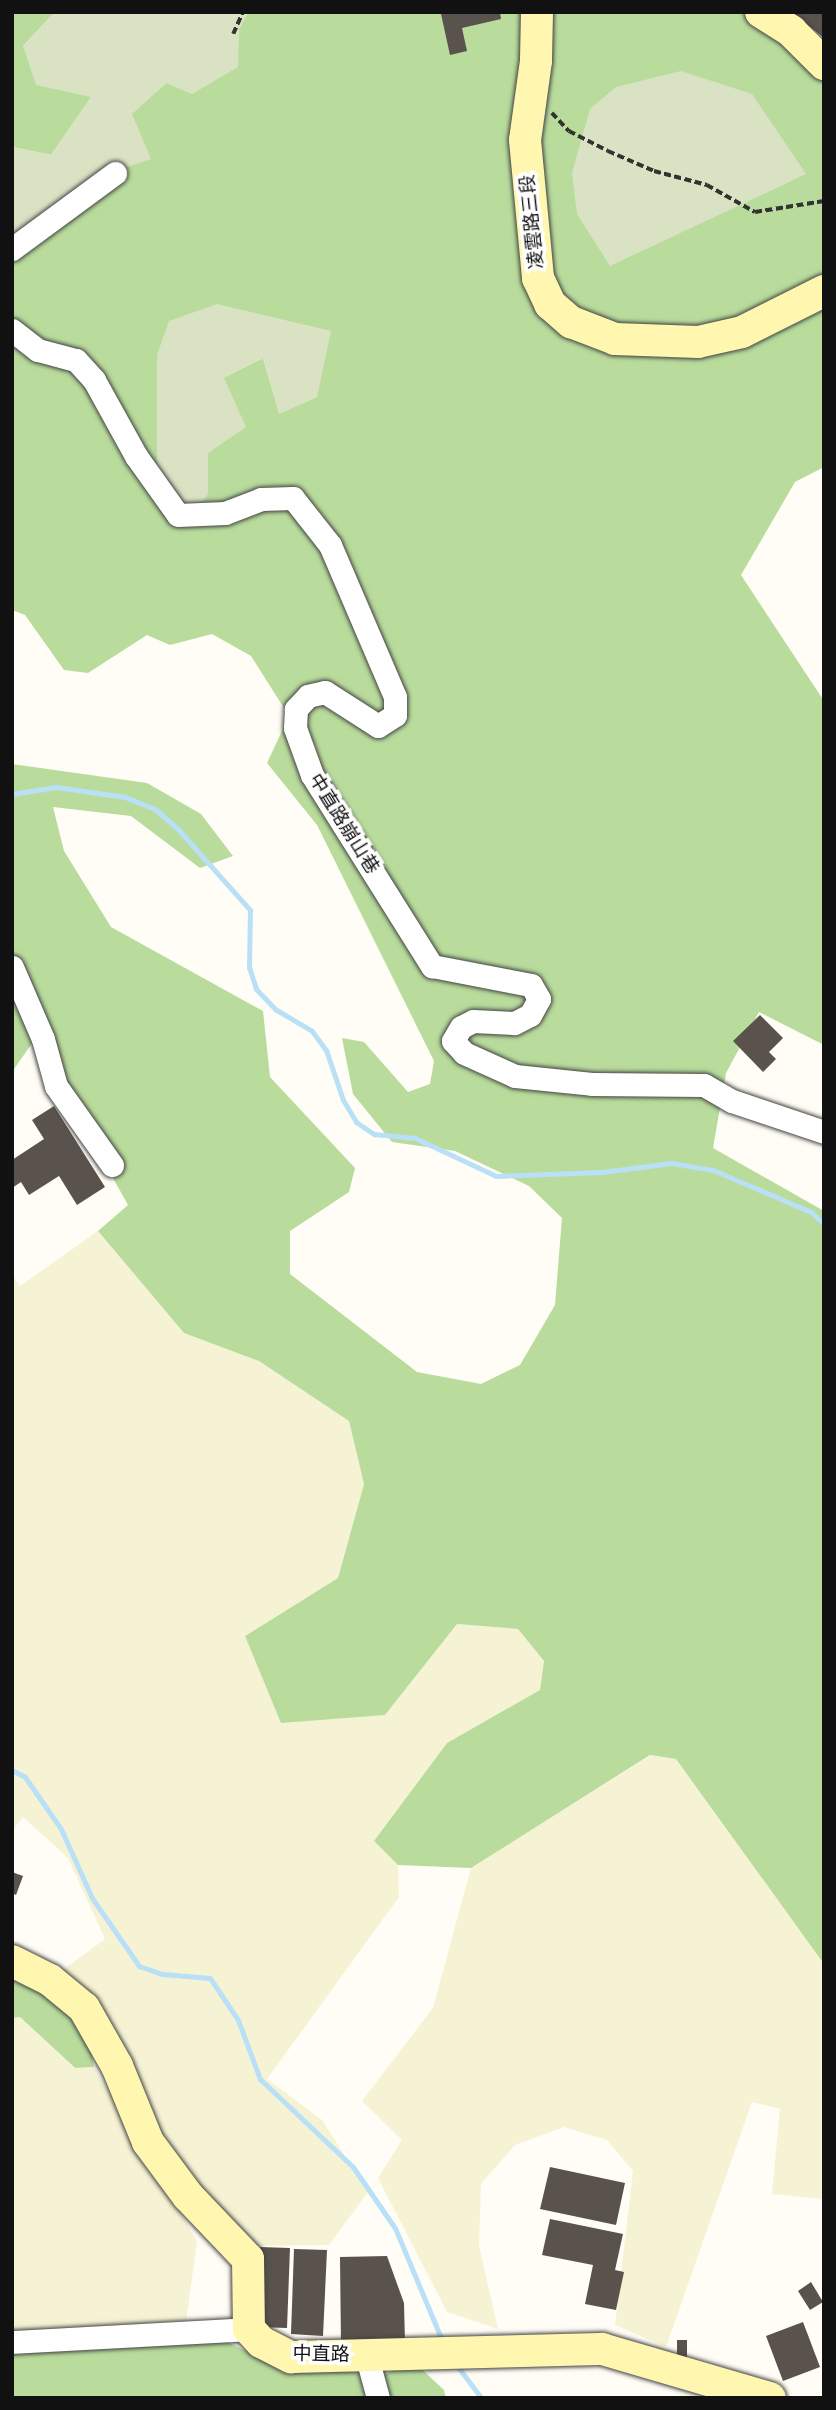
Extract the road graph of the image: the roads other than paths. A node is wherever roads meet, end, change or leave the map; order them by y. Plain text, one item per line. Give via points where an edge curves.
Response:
1 (537, 12) edge
2 (761, 12) edge
3 (824, 64) edge
4 (115, 173) dead end
5 (12, 249) edge
6 (824, 290) edge
7 (12, 330) edge
8 (12, 967) edge
9 (824, 1132) edge
10 (112, 1165) dead end
11 (12, 1961) edge
12 (249, 2329) junction
13 (12, 2343) edge
14 (366, 2354) junction
15 (378, 2398) edge
16 (770, 2398) edge

1 - 6 street, 凌雲路三段 via 536,61 524,140 538,278 550,304 571,322 615,339 698,342 741,332
2 - 3 street via 791,31
4 - 5 street
7 - 9 street, 中直路崩山巷 via 38,350 76,360 94,380 144,468 178,515 225,513 261,499 293,498 330,545 395,697 395,715 378,726 325,692 307,696 296,709 295,728 312,775 432,966 531,985 539,999 530,1015 514,1023 473,1021 461,1027 453,1041 464,1053 516,1076 593,1084 704,1085 732,1101
8 - 10 street via 43,1039 56,1086
11 - 12 street via 50,1980 84,2008 117,2066 148,2142 188,2196 248,2259
12 - 13 street
12 - 14 street, 中直路 via 261,2342 291,2357
14 - 15 street
14 - 16 street, 中直路 via 602,2349

